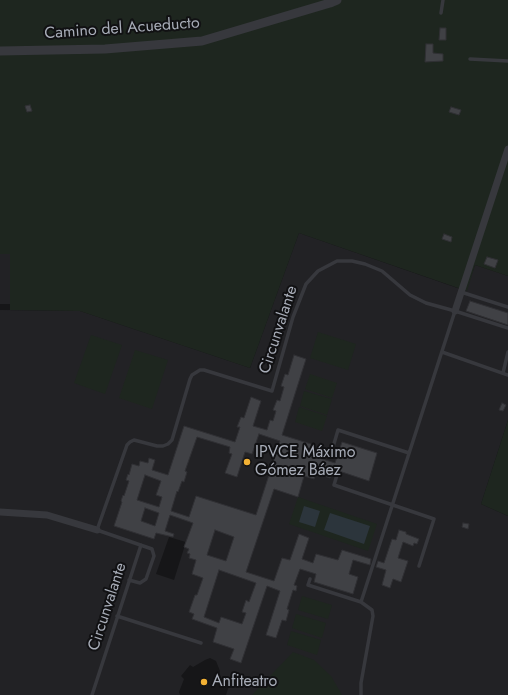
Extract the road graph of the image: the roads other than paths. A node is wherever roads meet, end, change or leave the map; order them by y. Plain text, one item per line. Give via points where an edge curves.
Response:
1 (337, 0) edge
2 (443, 0) edge
3 (441, 13) dead end
4 (0, 51) edge
5 (470, 59) dead end
6 (508, 61) edge
7 (508, 149) edge
8 (461, 292) junction
9 (508, 307) edge
10 (455, 311) junction
11 (508, 328) edge
12 (442, 352) junction
13 (508, 352) edge
14 (503, 373) junction
15 (508, 375) edge
16 (409, 453) junction
17 (331, 454) dead end
18 (337, 475) dead end
19 (392, 504) junction
20 (0, 512) edge
21 (98, 530) junction
22 (140, 545) junction
23 (418, 566) dead end
24 (310, 579) dead end
25 (129, 580) junction
26 (361, 602) junction
27 (117, 616) junction
28 (202, 643) dead end
29 (92, 695) edge
30 (361, 695) edge

1 - 4 street, Camino del Acueducto via 202,41 105,49
2 - 3 lane
5 - 6 lane
7 - 8 street
8 - 9 lane
8 - 10 street
10 - 11 lane
10 - 12 lane
10 - 21 lane, Circunvalante via 410,295 382,271 364,264 352,261 336,262 318,271 306,284 293,317 272,391 204,370 192,375 172,440 163,446 134,440 127,445
12 - 14 lane
12 - 16 lane
13 - 14 lane
14 - 15 lane
16 - 17 lane via 338,430
16 - 19 lane
18 - 19 lane via 334,485
19 - 23 lane via 434,518
19 - 26 lane
20 - 21 street via 47,515
21 - 22 lane, Circunvalante
22 - 25 lane, Circunvalante
22 - 25 lane via 152,549 154,556 146,579 140,583
24 - 26 lane via 308,585
25 - 27 lane, Circunvalante
26 - 30 lane via 372,610 374,616
27 - 28 lane
27 - 29 lane, Circunvalante

